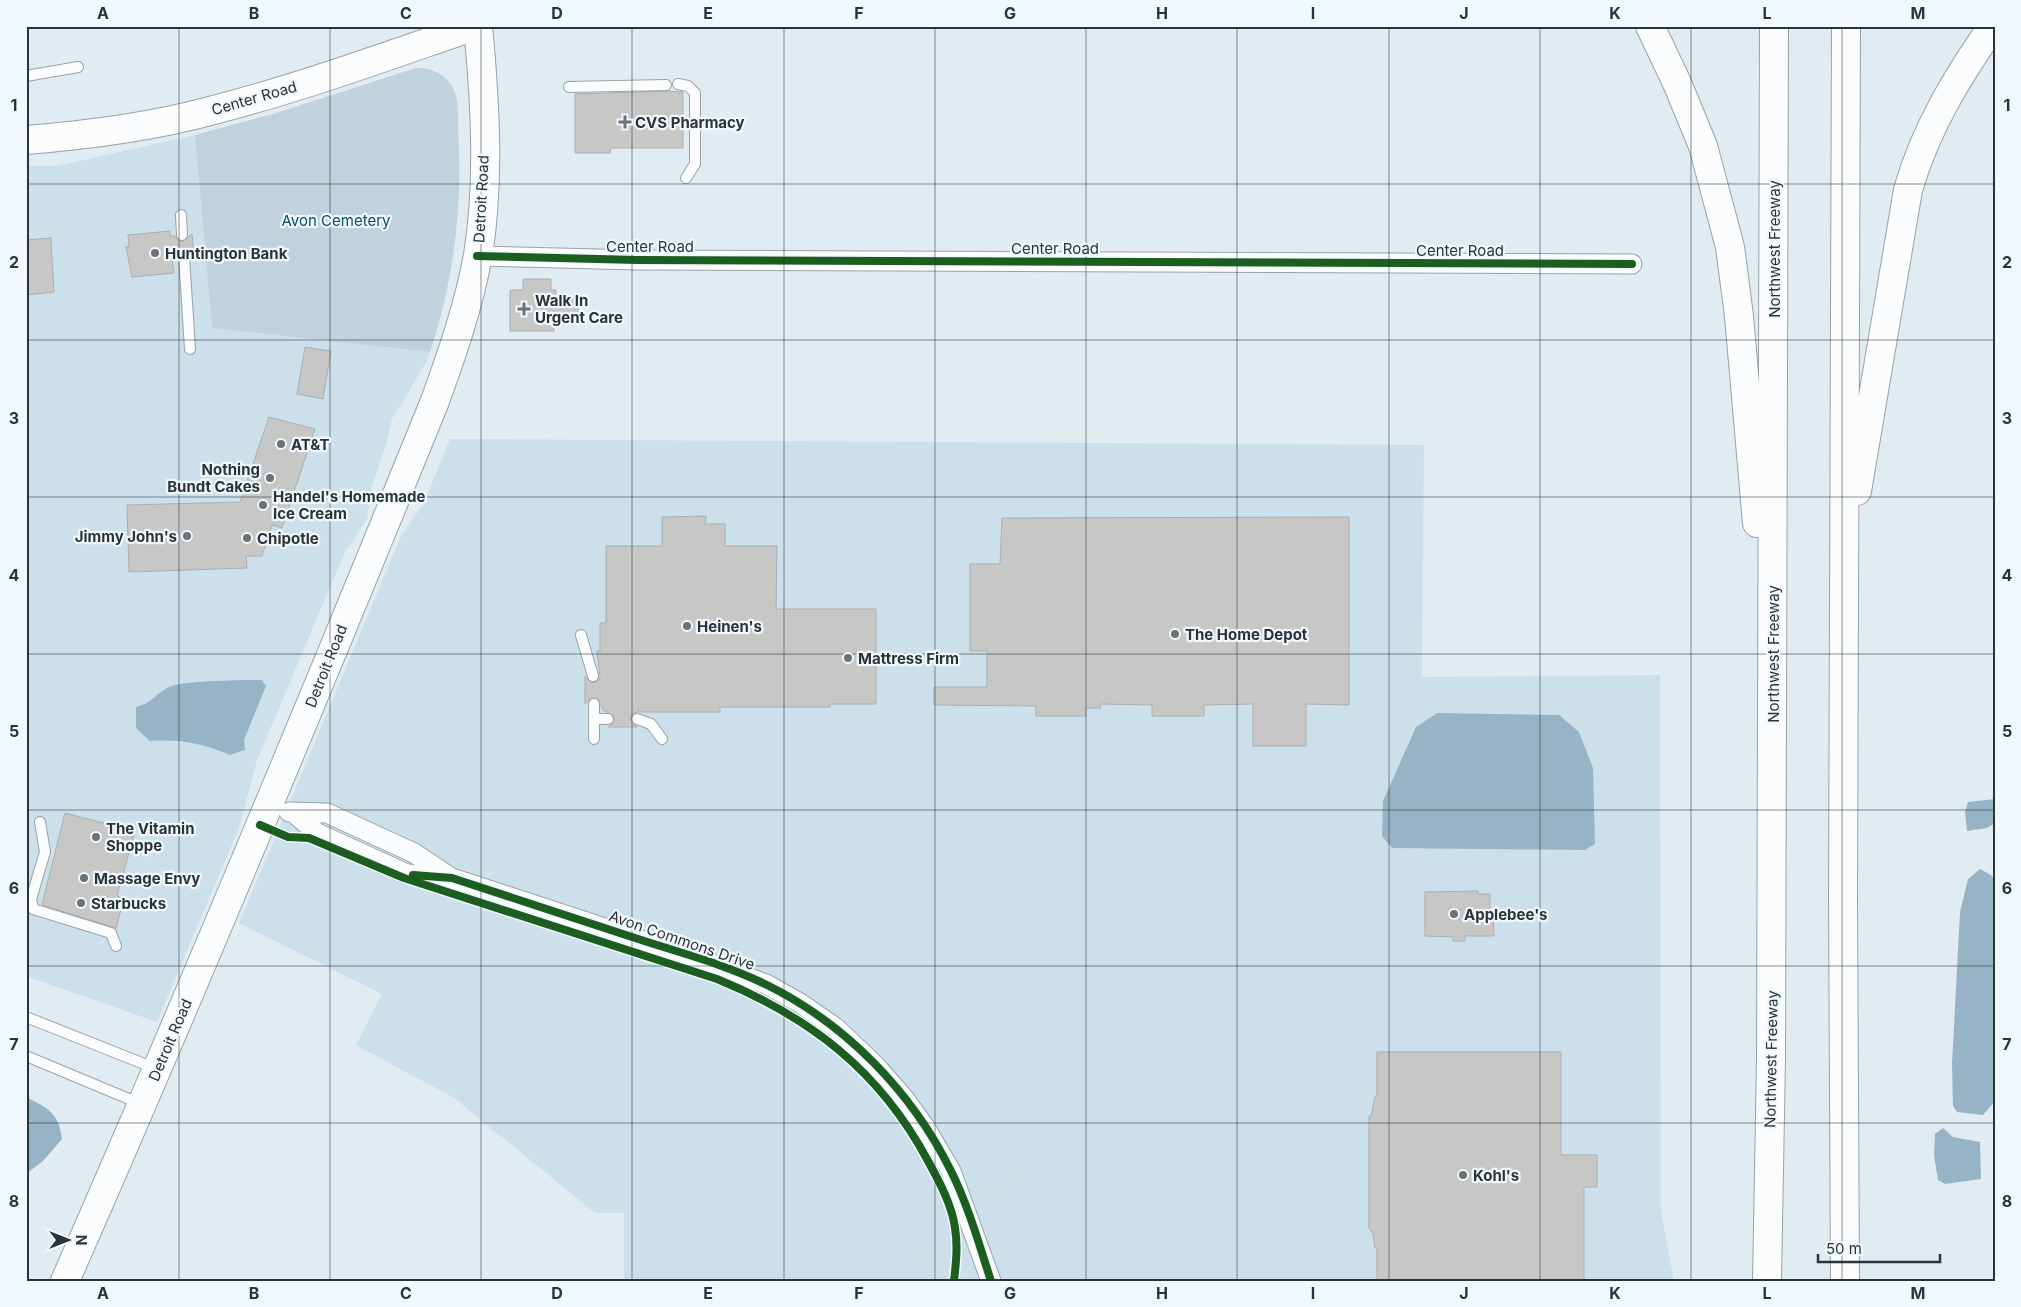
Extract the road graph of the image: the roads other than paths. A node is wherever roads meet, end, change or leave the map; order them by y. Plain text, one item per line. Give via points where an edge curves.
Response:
1 (477, 26) edge
2 (1650, 26) edge
3 (1774, 26) edge
4 (1846, 26) edge
5 (1993, 26) edge
6 (78, 66) dead end
7 (26, 76) edge
8 (678, 84) dead end
9 (666, 85) dead end
10 (568, 87) dead end
11 (26, 140) edge
12 (686, 178) dead end
13 (181, 216) dead end
14 (182, 235) dead end
15 (184, 256) dead end
16 (478, 256) junction
17 (1632, 264) dead end
18 (190, 349) dead end
19 (1844, 566) junction
20 (581, 635) dead end
21 (593, 676) dead end
22 (1773, 703) junction
23 (594, 704) dead end
24 (594, 719) junction
25 (608, 719) dead end
26 (637, 719) dead end
27 (594, 739) dead end
28 (662, 739) dead end
29 (269, 805) junction
30 (40, 822) dead end
31 (116, 946) dead end
32 (26, 1018) edge
33 (26, 1056) edge
34 (158, 1069) junction
35 (143, 1104) junction
36 (65, 1281) edge
37 (991, 1281) edge
38 (1767, 1281) edge
39 (1845, 1281) edge

1 - 11 main road, Center Road via 315,81 209,112 86,135
1 - 16 main road, Detroit Road via 485,128
2 - 22 main road via 1703,146 1730,247
3 - 22 main road, Northwest Freeway
4 - 19 main road
5 - 19 main road via 1945,101 1915,165 1908,190
6 - 7 lane
8 - 12 lane via 688,86 695,93 695,164
9 - 10 lane
13 - 14 lane
15 - 18 lane
16 - 17 street, Center Road via 638,260
16 - 29 main road, Detroit Road via 462,320 435,401
19 - 39 main road
20 - 21 lane
22 - 38 main road, Northwest Freeway
23 - 24 lane
24 - 25 lane
24 - 27 lane
26 - 28 lane via 651,724
29 - 34 main road, Detroit Road
29 - 37 street, Avon Commons Drive via 294,813 317,833 407,874 452,878 721,966 766,984 800,1003 836,1028 875,1064 904,1098 951,1171
30 - 31 lane via 45,852 31,898 33,909 111,933
32 - 34 lane
33 - 35 lane
34 - 35 main road, Detroit Road
35 - 36 main road, Detroit Road

